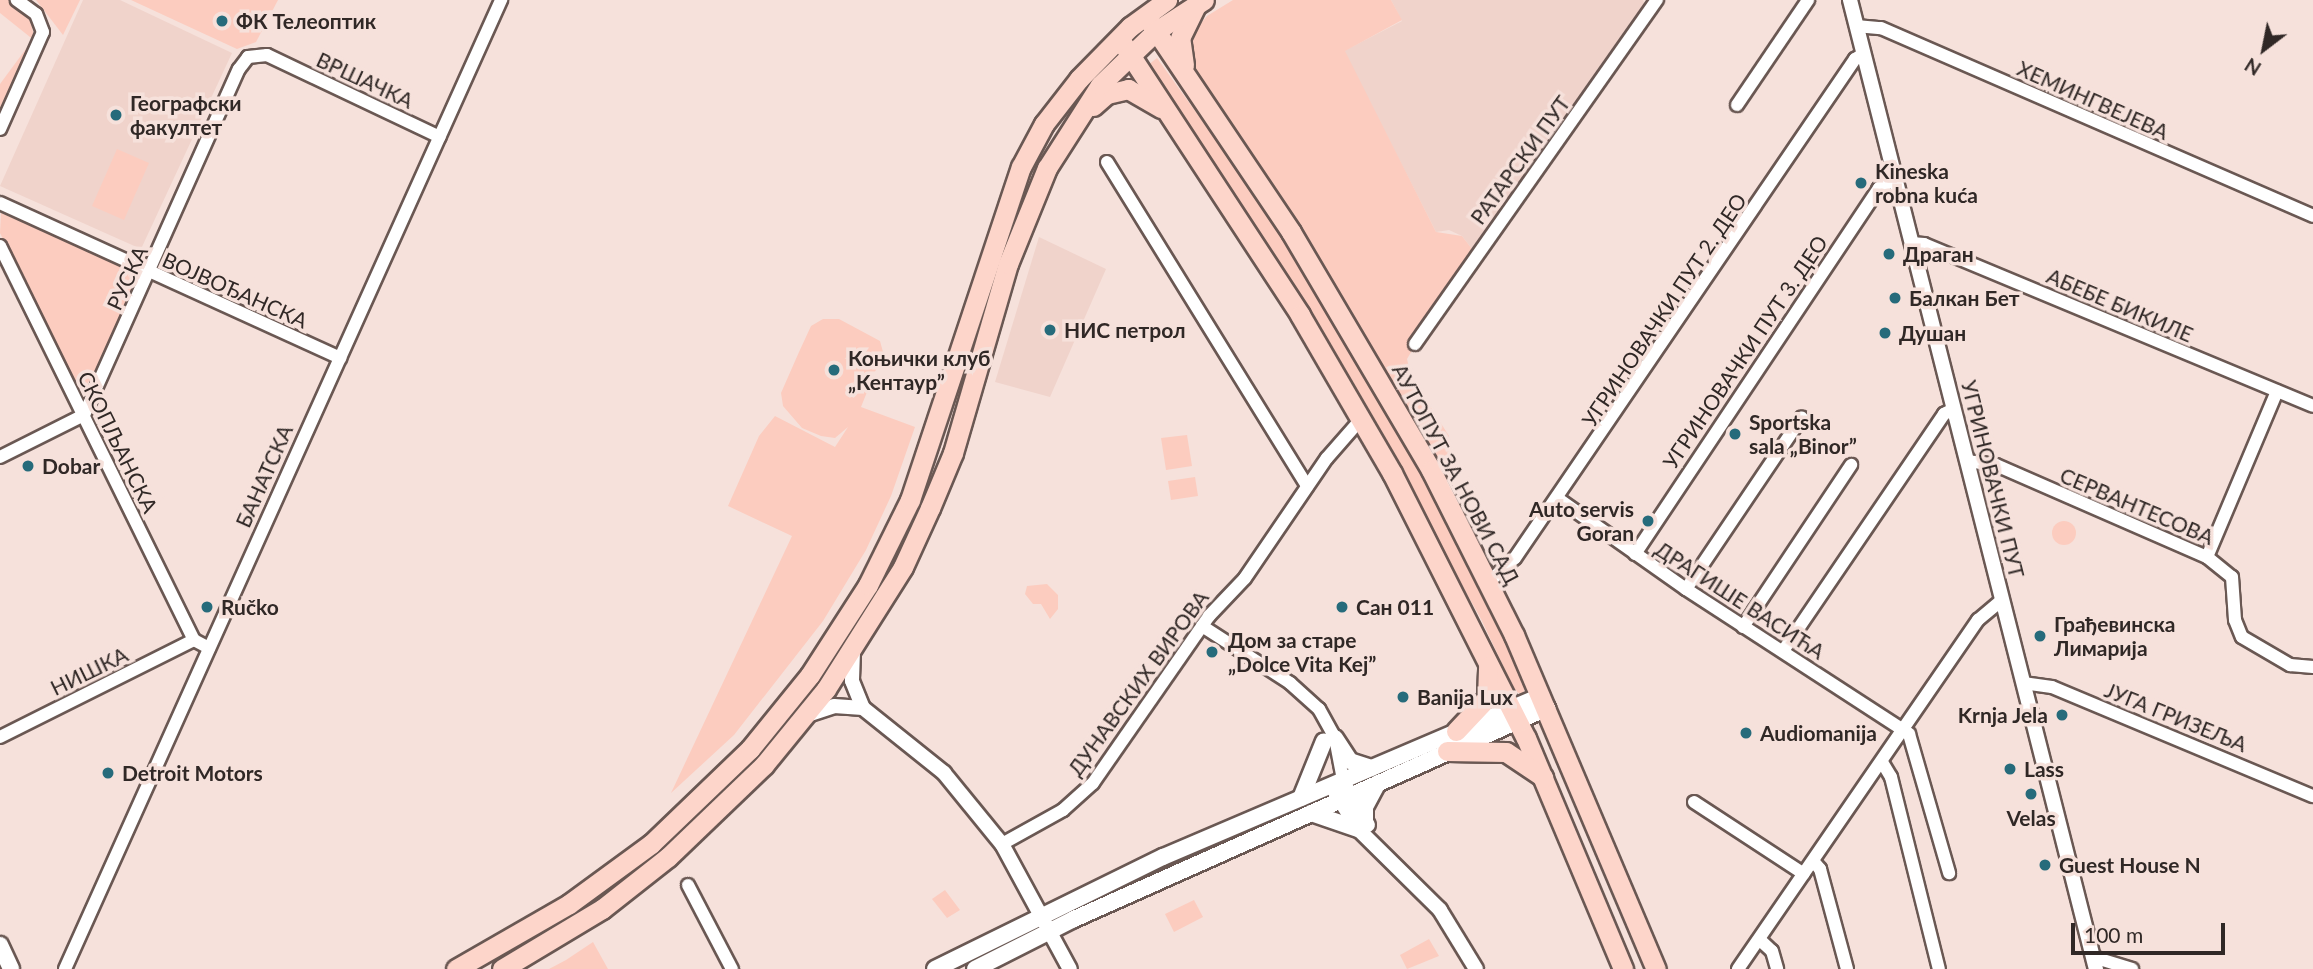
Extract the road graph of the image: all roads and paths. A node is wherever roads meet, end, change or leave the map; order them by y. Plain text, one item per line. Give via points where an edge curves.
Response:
1 (17, 0) edge
2 (501, 0) edge
3 (1167, 0) edge
4 (1657, 0) edge
5 (1808, 0) edge
6 (1850, 0) edge
7 (1200, 2) edge
8 (1151, 23) junction
9 (1856, 26) junction
10 (1124, 46) junction
11 (1863, 54) junction
12 (239, 69) joint
13 (1188, 77) junction
14 (1737, 105) dead end
15 (1172, 117) junction
16 (0, 130) edge
17 (1069, 131) junction
18 (440, 137) junction
19 (1107, 162) dead end
20 (1895, 179) junction
21 (0, 203) edge
22 (2313, 216) edge
23 (1910, 243) junction
24 (0, 246) edge
25 (151, 273) junction
26 (1415, 344) dead end
27 (340, 358) junction
28 (2277, 391) junction
29 (2313, 406) edge
30 (1953, 409) junction
31 (84, 415) junction
32 (1802, 417) dead end
33 (1362, 418) junction
34 (0, 457) edge
35 (1967, 461) junction
36 (1852, 464) dead end
37 (1307, 486) junction
38 (1557, 498) junction
39 (1635, 554) junction
40 (2207, 557) junction
41 (1489, 582) junction
42 (1686, 589) junction
43 (2002, 600) junction
44 (1202, 626) junction
45 (1743, 627) junction
46 (194, 640) junction
47 (1481, 645) junction
48 (209, 648) junction
49 (853, 651) junction
50 (1783, 651) junction
51 (2313, 667) edge
52 (2023, 683) junction
53 (1544, 702) junction
54 (863, 709) junction
55 (807, 715) junction
56 (1515, 715) junction
57 (1904, 730) junction
58 (1456, 731) junction
59 (0, 737) edge
60 (1330, 740) junction
61 (1447, 751) junction
62 (1882, 762) junction
63 (1371, 768) junction
64 (1545, 779) junction
65 (1338, 782) junction
66 (1378, 783) junction
67 (2313, 796) edge
68 (1301, 798) junction
69 (1343, 798) junction
70 (1693, 802) dead end
71 (1311, 813) junction
72 (1361, 825) junction
73 (1002, 844) junction
74 (1813, 861) junction
75 (1949, 873) dead end
76 (1804, 874) junction
77 (688, 884) dead end
78 (1043, 914) junction
79 (1051, 930) junction
80 (1760, 940) junction
81 (0, 945) edge
82 (2095, 963) edge
83 (12, 969) edge
84 (65, 969) edge
85 (456, 969) edge
86 (502, 969) edge
87 (732, 969) edge
88 (935, 969) edge
89 (975, 969) edge
90 (1070, 969) edge
91 (1476, 969) edge
92 (1623, 969) edge
93 (1656, 969) edge
94 (1738, 969) edge
95 (1777, 969) edge
96 (1847, 969) edge
97 (1939, 969) edge
98 (2132, 969) edge

1 - 16 street via 36,14 43,32
2 - 18 street, БАНАТСКА
3 - 8 main road
4 - 26 street, РАТАРСКИ ПУТ
5 - 14 street
6 - 9 street, УГРИНОВАЧКИ ПУТ
7 - 8 main road
7 - 13 main road via 1180,38
8 - 10 main road
8 - 13 main road, АУТОПУТ ЗА НОВИ САД
9 - 11 street, УГРИНОВАЧКИ ПУТ
9 - 22 street, ХЕМИНГВЕЈЕВА via 1881,28
10 - 15 main road
10 - 17 main road
10 - 85 main road via 1059,102 1017,175 911,500 868,585 810,675 750,749 651,844 569,904
11 - 20 street, УГРИНОВАЧКИ ПУТ
11 - 38 street, УГРИНОВАЧКИ ПУТ 2. ДЕО via 1851,64
12 - 18 street, ВРШАЧКА via 248,57 267,55
12 - 25 street, РУСКА
13 - 41 main road, АУТОПУТ ЗА НОВИ САД via 1372,364
15 - 17 main road via 1141,94 1121,89 1101,98
15 - 33 main road
17 - 49 main road via 1026,213 944,475 903,567
18 - 27 street, БАНАТСКА
19 - 37 street
20 - 23 street, УГРИНОВАЧКИ ПУТ
20 - 39 street, УГРИНОВАЧКИ ПУТ 3. ДЕО via 1879,188
21 - 25 street, ВОЈВОЂАНСКА
23 - 28 street, АБЕБЕ БИКИЛЕ via 1924,244
23 - 30 street, УГРИНОВАЧКИ ПУТ
24 - 31 street, СКОПЉАНСКА
25 - 27 street, ВОЈВОЂАНСКА
25 - 31 street, РУСКА
27 - 48 street, БАНАТСКА
28 - 29 street, АБЕБЕ БИКИЛЕ
28 - 40 street
30 - 35 street, УГРИНОВАЧКИ ПУТ
30 - 50 street via 1944,414
31 - 34 street
31 - 46 street, СКОПЉАНСКА
32 - 42 street
33 - 37 street, ДУНАВСКИХ ВИРОВА
33 - 47 main road
35 - 40 street, СЕРВАНТЕСОВА via 1996,466
35 - 43 street, УГРИНОВАЧКИ ПУТ
36 - 45 street
37 - 44 street, ДУНАВСКИХ ВИРОВА via 1245,578
38 - 39 street, ДРАГИШЕ ВАСИЋА
38 - 41 street, УГРИНОВАЧКИ ПУТ 2. ДЕО via 1515,558
39 - 42 street, ДРАГИШЕ ВАСИЋА
40 - 51 street, СЕРВАНТЕСОВА via 2232,577 2235,620 2242,636 2290,665
41 - 53 main road, АУТОПУТ ЗА НОВИ САД
42 - 45 street, ДРАГИШЕ ВАСИЋА
43 - 52 street, УГРИНОВАЧКИ ПУТ
43 - 57 street via 1978,620
44 - 60 street via 1290,683 1326,717
44 - 73 street, ДУНАВСКИХ ВИРОВА via 1085,792
45 - 50 street, ДРАГИШЕ ВАСИЋА
46 - 48 street
46 - 59 street, НИШКА
47 - 56 main road
47 - 58 main road via 1489,671 1487,698
48 - 84 street, БАНАТСКА
49 - 54 street via 852,681
49 - 55 main road
50 - 57 street, ДРАГИШЕ ВАСИЋА
52 - 67 street, ЈУГА ГРИЗЕЉА via 2052,687
52 - 82 street, УГРИНОВАЧКИ ПУТ
53 - 56 main road
53 - 93 main road, АУТОПУТ ЗА НОВИ САД
54 - 55 street via 838,705
54 - 73 street via 944,773
55 - 86 main road via 720,809 638,882
56 - 58 main road
56 - 61 main road
56 - 64 main road
57 - 62 street
57 - 75 street via 1911,738
58 - 63 main road
60 - 63 main road via 1350,761
60 - 65 street
60 - 68 main road
61 - 64 main road via 1506,752
61 - 66 main road
62 - 74 street
62 - 97 street via 1891,777
63 - 65 main road
64 - 92 main road
65 - 68 main road
65 - 69 street
66 - 69 main road
66 - 72 main road
68 - 78 main road
69 - 71 main road
69 - 72 street
70 - 76 street
71 - 72 main road
71 - 79 main road
72 - 91 street via 1387,847 1390,858 1440,910
73 - 78 street
74 - 76 street
74 - 96 street via 1820,869
76 - 80 street
77 - 87 street
78 - 79 street
78 - 88 main road
79 - 89 main road
79 - 90 street
80 - 94 street
80 - 95 street via 1770,947
81 - 83 main road
82 - 98 street

